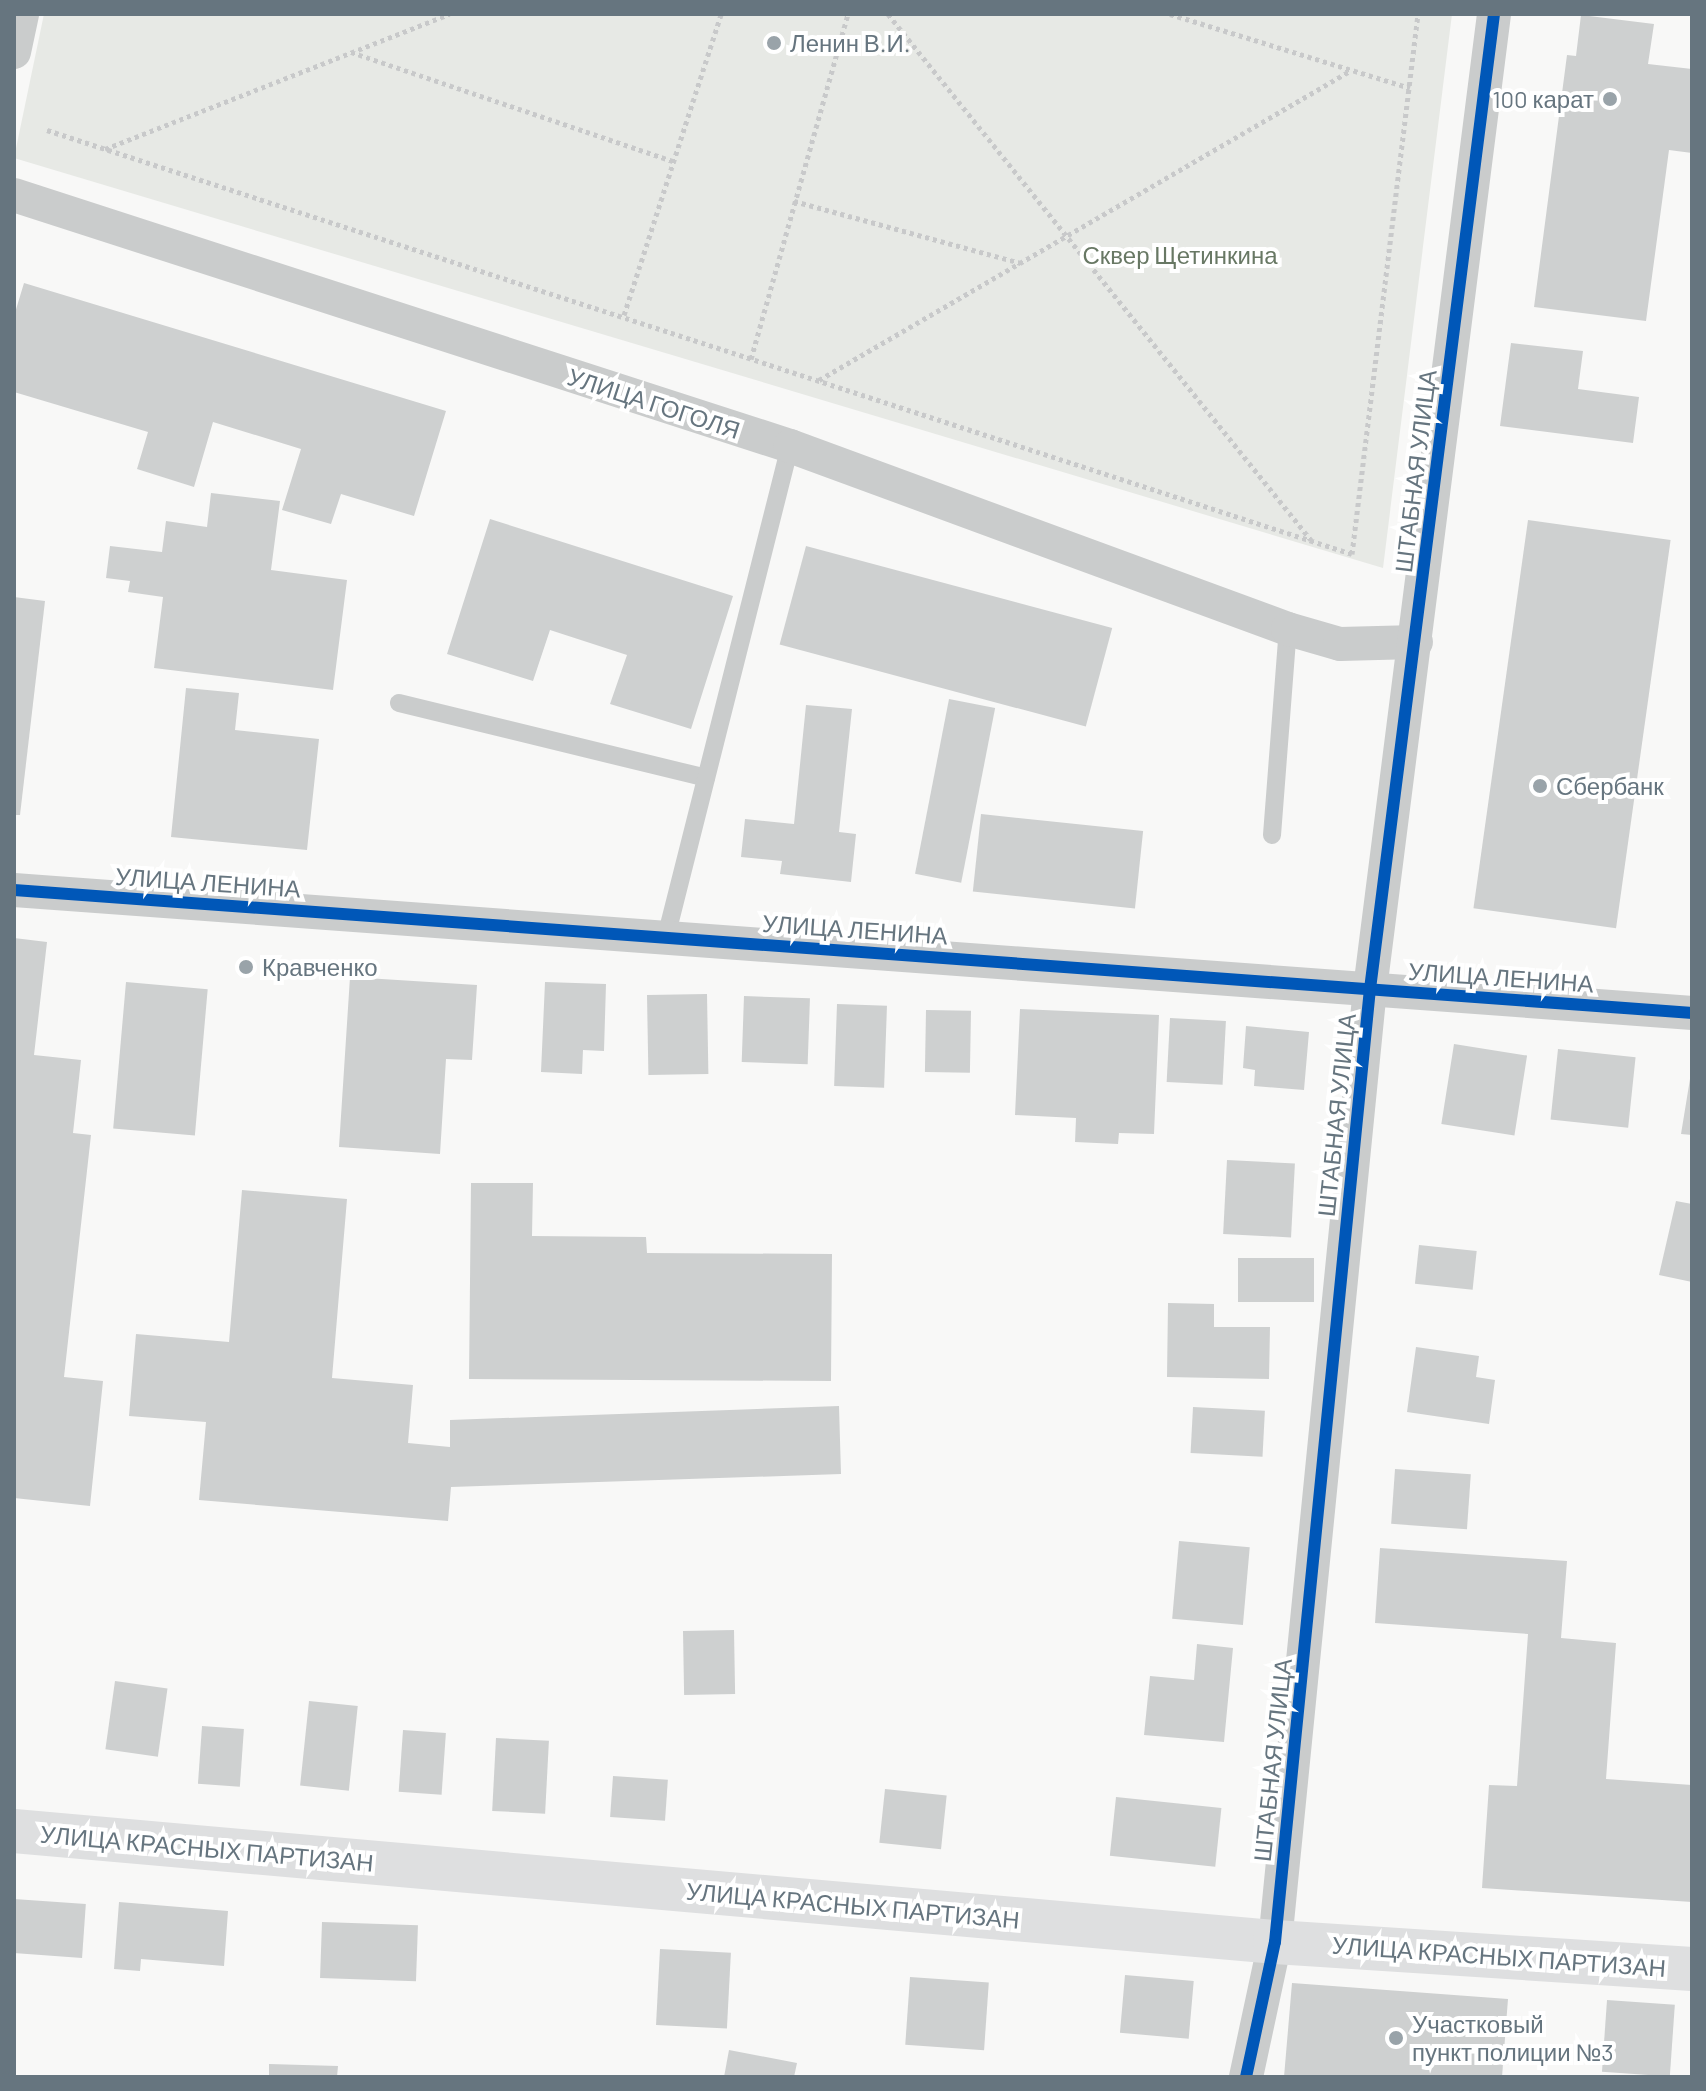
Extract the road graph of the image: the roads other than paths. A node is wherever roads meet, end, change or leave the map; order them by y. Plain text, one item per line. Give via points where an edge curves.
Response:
1 (22, 14) edge
2 (1494, 14) edge
3 (14, 52) edge
4 (14, 195) edge
5 (790, 446) junction
6 (1288, 629) junction
7 (1416, 642) junction
8 (399, 703) dead end
9 (706, 778) junction
10 (1272, 835) dead end
11 (14, 890) edge
12 (666, 937) junction
13 (1370, 989) junction
14 (1692, 1013) edge
15 (14, 1831) edge
16 (1275, 1942) junction
17 (1692, 1969) edge
18 (1246, 2077) edge

1 - 3 street
2 - 7 street, ШТАБНАЯ УЛИЦА
4 - 5 street, УЛИЦА ГОГОЛЯ
5 - 6 street, УЛИЦА ГОГОЛЯ
5 - 9 lane
6 - 7 street, УЛИЦА ГОГОЛЯ via 1340,644
6 - 10 lane
7 - 13 street, ШТАБНАЯ УЛИЦА
8 - 9 lane
9 - 12 lane
11 - 12 street, УЛИЦА ЛЕНИНА
12 - 13 street, УЛИЦА ЛЕНИНА
13 - 14 street, УЛИЦА ЛЕНИНА
13 - 16 street, ШТАБНАЯ УЛИЦА
15 - 16 main road, УЛИЦА КРАСНЫХ ПАРТИЗАН
16 - 17 main road, УЛИЦА КРАСНЫХ ПАРТИЗАН
16 - 18 street, ШТАБНАЯ УЛИЦА

